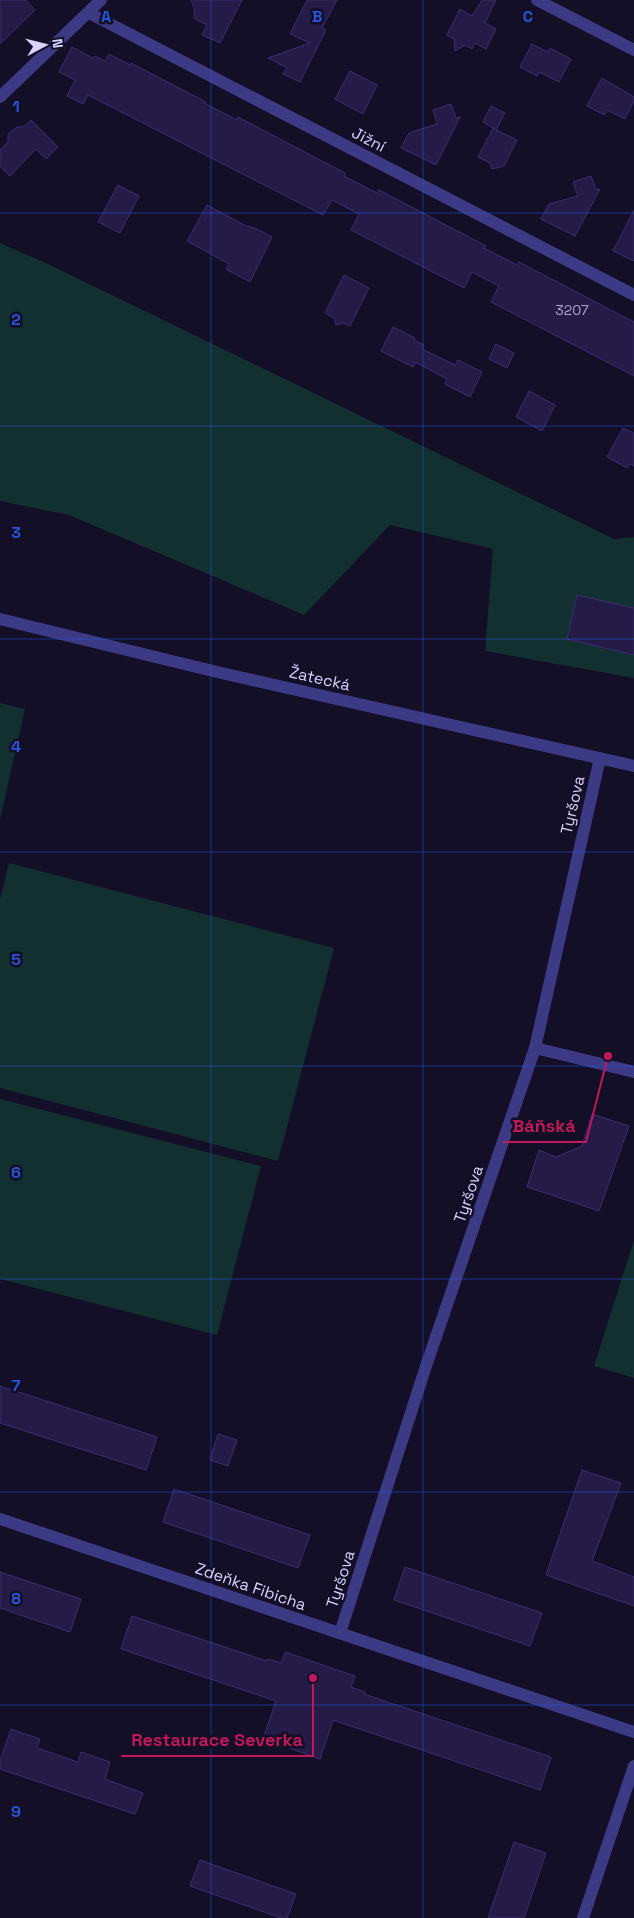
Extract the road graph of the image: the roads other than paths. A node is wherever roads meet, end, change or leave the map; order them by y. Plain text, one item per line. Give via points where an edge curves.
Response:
1 (102, 0) edge
2 (537, 0) edge
3 (89, 13) junction
4 (634, 50) edge
5 (0, 97) edge
6 (634, 295) edge
7 (0, 619) edge
8 (600, 758) junction
9 (634, 766) edge
10 (535, 1048) junction
11 (634, 1072) edge
12 (0, 1519) edge
13 (340, 1633) junction
14 (634, 1732) edge
15 (634, 1766) edge
16 (583, 1918) edge

1 - 3 street
2 - 4 street
3 - 5 street
3 - 6 street, Jižní
7 - 8 street, Žatecká
8 - 9 street, Žatecká
8 - 10 street, Tyršova
10 - 11 street
10 - 13 street, Tyršova via 426,1366
12 - 13 street, Zdeňka Fibicha
13 - 14 street, Zdeňka Fibicha
15 - 16 street

